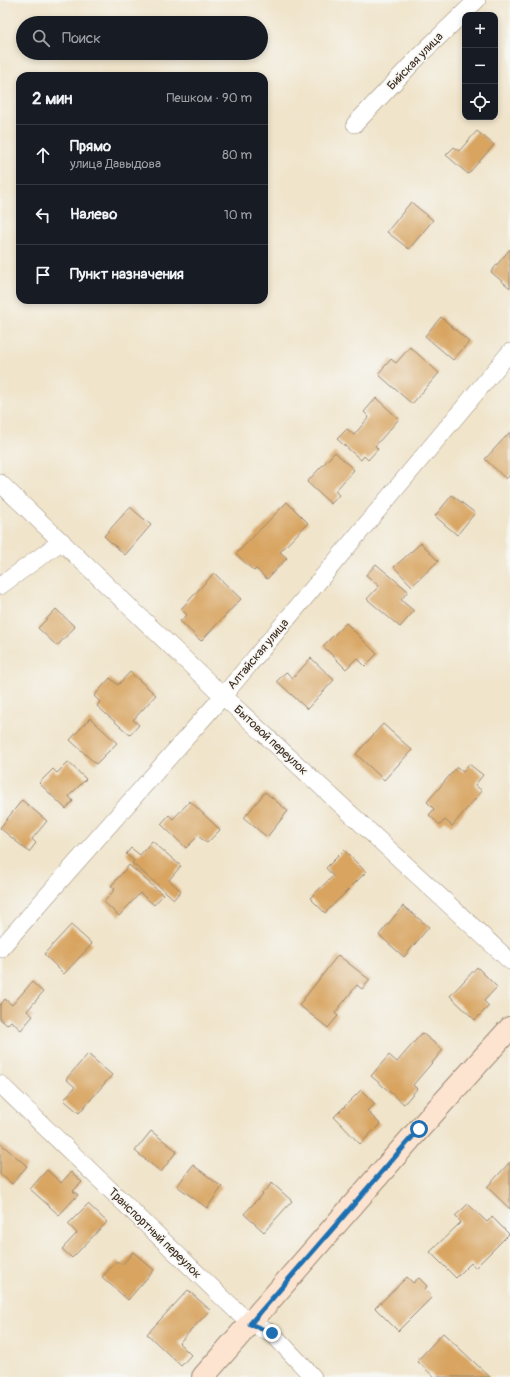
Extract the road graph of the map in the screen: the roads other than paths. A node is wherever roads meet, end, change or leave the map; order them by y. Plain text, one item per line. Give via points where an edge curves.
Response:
1 (477, 0) edge
2 (355, 124) dead end
3 (510, 352) edge
4 (0, 483) edge
5 (62, 541) junction
6 (0, 586) edge
7 (223, 696) junction
8 (0, 949) edge
9 (510, 961) edge
10 (510, 1028) edge
11 (0, 1084) edge
12 (250, 1324) junction
13 (202, 1377) edge
14 (312, 1377) edge

1 - 2 street, Бийская улица via 421,54
3 - 7 street, Алтайская улица
4 - 5 street, Бытовой переулок
5 - 6 street
5 - 7 street, Бытовой переулок
7 - 8 street, Алтайская улица
7 - 9 street, Бытовой переулок
10 - 12 main road
11 - 12 street, Транспортный переулок
12 - 13 main road
12 - 14 street, Транспортный переулок via 272,1333

